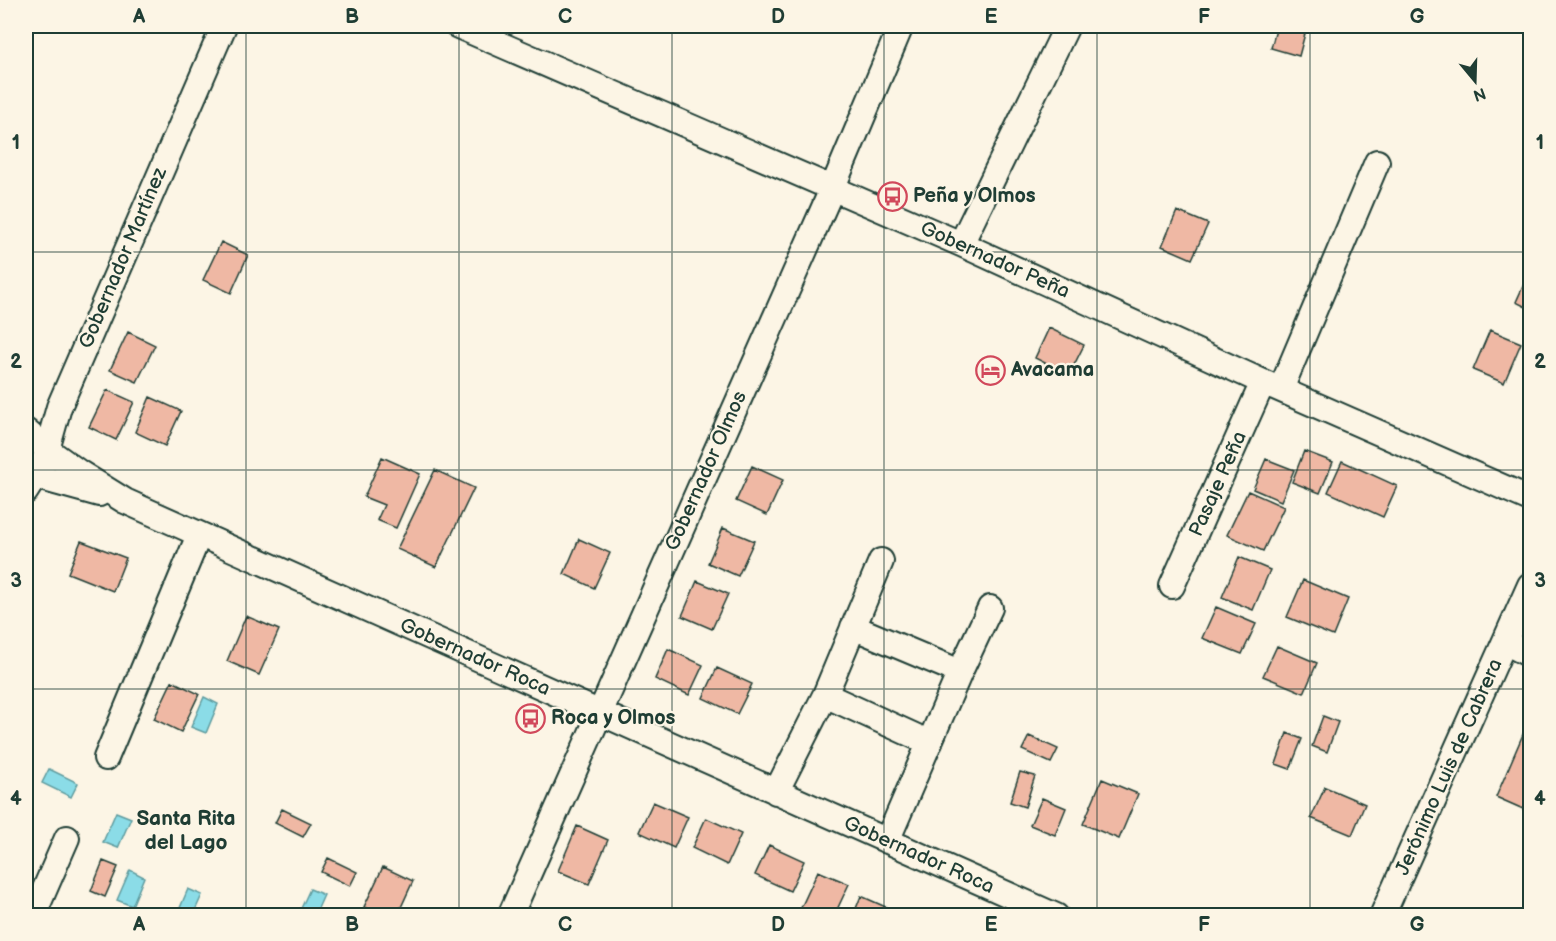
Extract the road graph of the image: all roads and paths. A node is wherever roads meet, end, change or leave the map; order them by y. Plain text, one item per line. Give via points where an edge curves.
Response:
1 (224, 26) edge
2 (458, 26) edge
3 (901, 26) edge
4 (1067, 26) edge
5 (1377, 162) dead end
6 (832, 187) junction
7 (961, 244) junction
8 (1272, 386) junction
9 (26, 431) edge
10 (48, 450) junction
11 (29, 480) edge
12 (1530, 499) edge
13 (125, 501) junction
14 (199, 535) junction
15 (881, 561) dead end
16 (1530, 585) edge
17 (1172, 586) dead end
18 (990, 608) dead end
19 (854, 627) junction
20 (1505, 642) junction
21 (1530, 655) edge
22 (960, 672) junction
23 (825, 695) junction
24 (600, 711) junction
25 (930, 743) junction
26 (106, 758) dead end
27 (776, 792) junction
28 (67, 838) dead end
29 (887, 841) junction
30 (1048, 914) edge
31 (33, 915) edge
32 (510, 915) edge
33 (1382, 915) edge

1 - 10 street, Gobernador Martínez via 59,407
2 - 6 street, Gobernador Peña
3 - 6 street, Gobernador Olmos
4 - 7 street
5 - 8 street, Pasaje Peña
6 - 7 street, Gobernador Peña
6 - 24 street, Gobernador Olmos
7 - 8 street, Gobernador Peña
8 - 12 street, Gobernador Peña
8 - 17 street, Pasaje Peña
9 - 10 street, Gobernador Roca
10 - 11 street, Gobernador Martínez
10 - 13 street, Gobernador Roca
11 - 13 street, Gobernador Roca
13 - 14 street, Gobernador Roca
14 - 24 street, Gobernador Roca
14 - 26 street
15 - 19 street
16 - 20 street, Jerónimo Luis de Cabrera
18 - 22 street
19 - 22 street
19 - 23 street
20 - 21 street
20 - 33 street, Jerónimo Luis de Cabrera
22 - 25 street
23 - 25 street
23 - 27 street
24 - 27 street, Gobernador Roca
24 - 32 street, Gobernador Olmos
25 - 29 street
27 - 29 street, Gobernador Roca
28 - 31 street
29 - 30 street, Gobernador Roca

